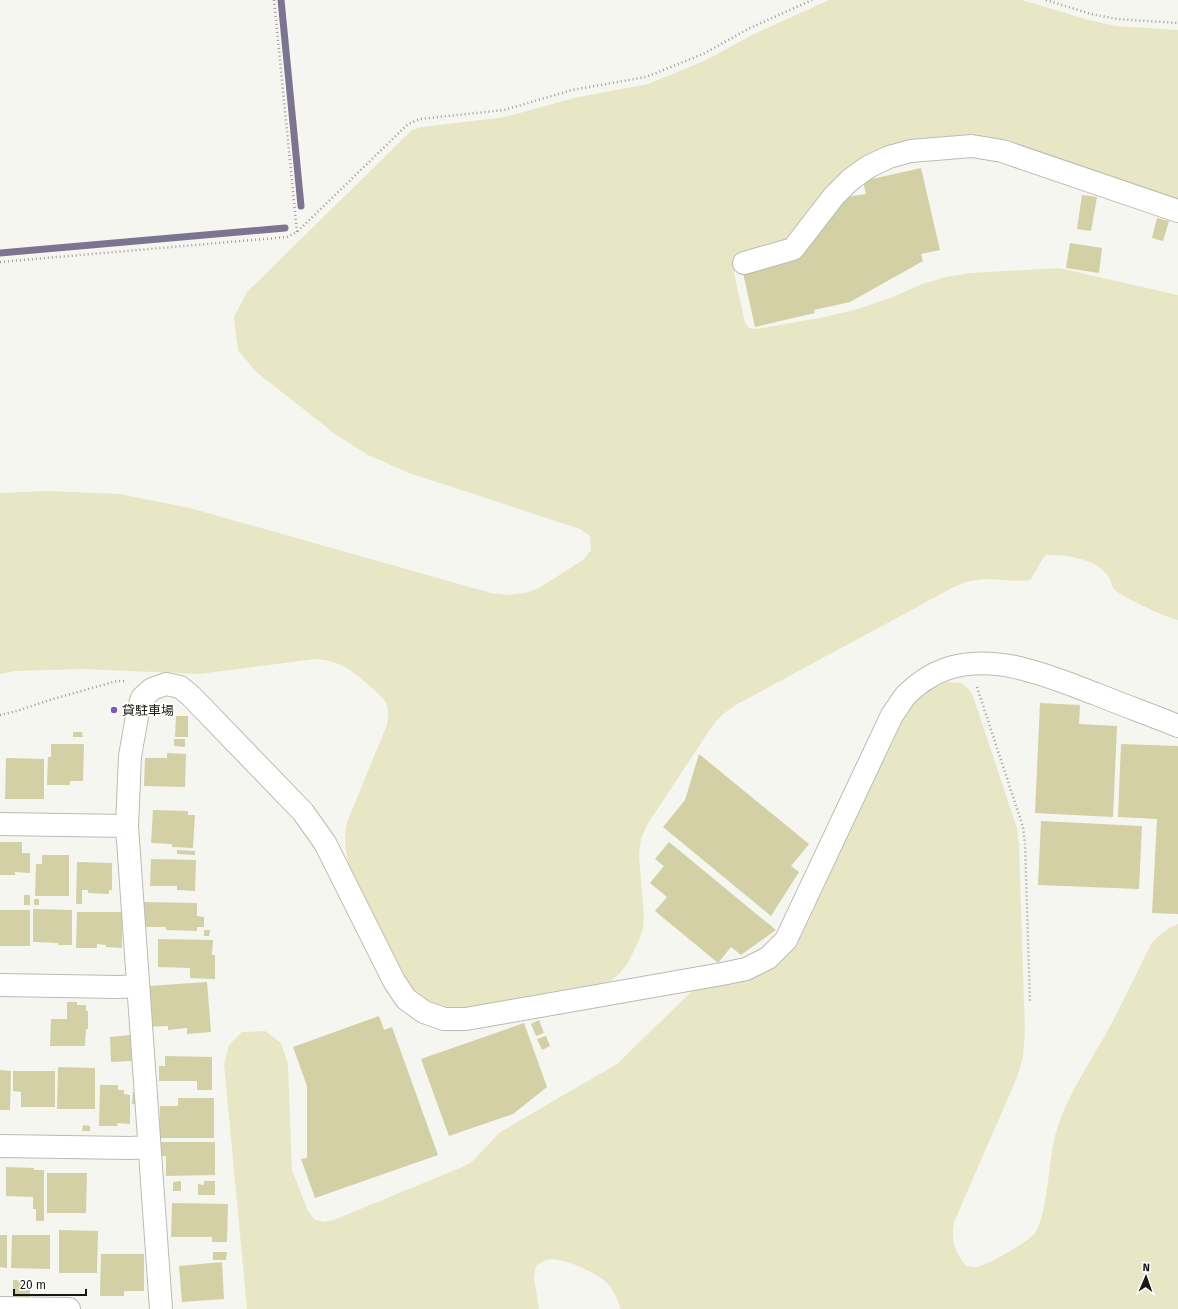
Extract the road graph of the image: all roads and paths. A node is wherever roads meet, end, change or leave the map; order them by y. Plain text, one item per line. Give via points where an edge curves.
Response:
1 (274, 0) edge
2 (812, 0) edge
3 (1046, 0) edge
4 (1178, 23) edge
5 (1178, 211) edge
6 (297, 232) junction
7 (0, 262) edge
8 (744, 263) dead end
9 (969, 664) junction
10 (152, 688) junction
11 (0, 716) edge
12 (1178, 726) edge
13 (0, 824) edge
14 (127, 826) junction
15 (0, 985) edge
16 (138, 986) junction
17 (1030, 1002) dead end
18 (0, 1146) edge
19 (149, 1147) junction
20 (0, 1308) edge
21 (69, 1309) edge
22 (161, 1309) edge

1 - 6 path
2 - 6 path via 750,28 703,54 646,78 572,90 504,110 420,120 408,124
3 - 4 path via 1117,19
5 - 8 street via 1002,150 972,146 910,151 868,167 850,180 834,196 793,249
6 - 7 path via 287,237
9 - 10 street via 946,669 924,680 906,696 892,715 786,940 768,958 746,969 722,974 466,1019 444,1020 424,1012 406,999 394,981 325,843 303,812 191,696 180,687 166,684
9 - 12 street via 995,664 1049,676
9 - 17 path via 1023,827
10 - 11 path via 138,680 117,681
10 - 14 street via 142,698 138,711 130,756
13 - 14 street
14 - 16 street
15 - 16 street
16 - 19 street
18 - 19 street
19 - 22 street
20 - 21 street

